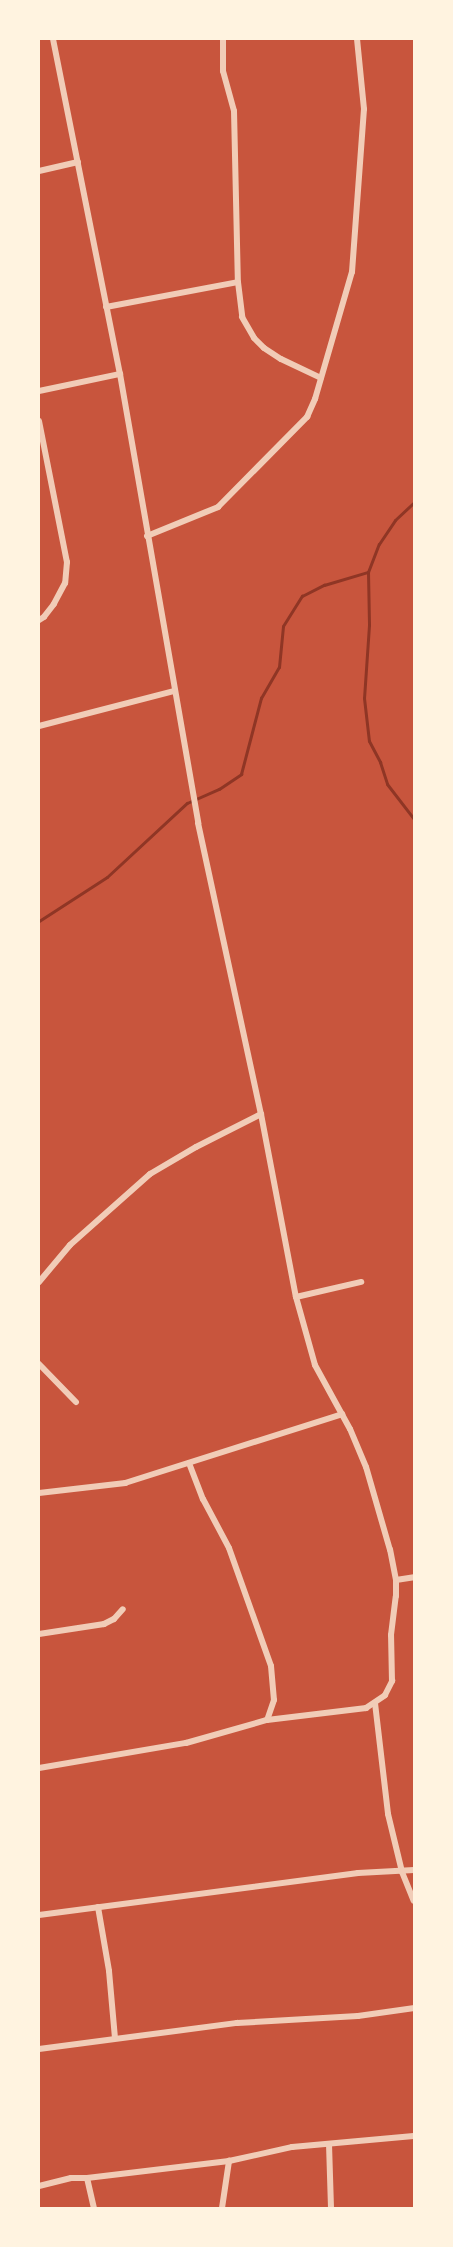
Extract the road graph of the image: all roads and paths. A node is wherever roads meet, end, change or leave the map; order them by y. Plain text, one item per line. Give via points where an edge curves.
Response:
1 (53, 39) edge
2 (222, 39) edge
3 (357, 39) edge
4 (78, 162) junction
5 (39, 171) edge
6 (238, 282) junction
7 (106, 307) junction
8 (120, 374) junction
9 (321, 378) junction
10 (39, 391) edge
11 (39, 421) edge
12 (147, 536) junction
13 (39, 620) edge
14 (174, 691) junction
15 (39, 726) edge
16 (261, 1114) junction
17 (361, 1281) dead end
18 (39, 1282) edge
19 (296, 1296) junction
20 (39, 1364) edge
21 (76, 1402) dead end
22 (342, 1414) junction
23 (189, 1463) junction
24 (39, 1493) edge
25 (414, 1578) edge
26 (396, 1580) junction
27 (123, 1609) dead end
28 (39, 1634) edge
29 (375, 1703) junction
30 (267, 1720) junction
31 (39, 1768) edge
32 (414, 1870) edge
33 (402, 1872) junction
34 (414, 1901) edge
35 (98, 1907) junction
36 (39, 1916) edge
37 (414, 2008) edge
38 (115, 2038) junction
39 (39, 2049) edge
40 (414, 2136) edge
41 (329, 2144) junction
42 (229, 2160) junction
43 (87, 2178) junction
44 (39, 2186) edge
45 (94, 2208) edge
46 (222, 2208) edge
47 (331, 2208) edge

1 - 4 street
2 - 6 street via 223,71 234,111
3 - 9 street via 364,109 352,272
4 - 5 street
4 - 7 street
6 - 7 street
6 - 9 street via 242,317 254,338 281,359
7 - 8 street
8 - 10 street
8 - 12 street
9 - 12 street via 307,417 218,507
11 - 13 street via 67,562 65,583 49,611
12 - 14 street
14 - 15 street
14 - 16 street via 198,823
16 - 18 street via 150,1174 70,1245
16 - 19 street
17 - 19 street
19 - 22 street via 315,1365
20 - 21 street
22 - 23 street
22 - 26 street via 371,1485
23 - 24 street via 125,1483
23 - 30 street via 229,1548 271,1666 274,1700
25 - 26 street
26 - 29 street via 392,1681 385,1695
27 - 28 street via 104,1624
29 - 30 street via 366,1708
29 - 33 street via 388,1814
30 - 31 street via 186,1743
32 - 33 street
33 - 34 street
33 - 35 street via 358,1873
35 - 36 street
35 - 38 street
37 - 38 street
38 - 39 street
40 - 41 street
41 - 42 street
41 - 47 street
42 - 43 street
42 - 46 street
43 - 44 street
43 - 45 street

